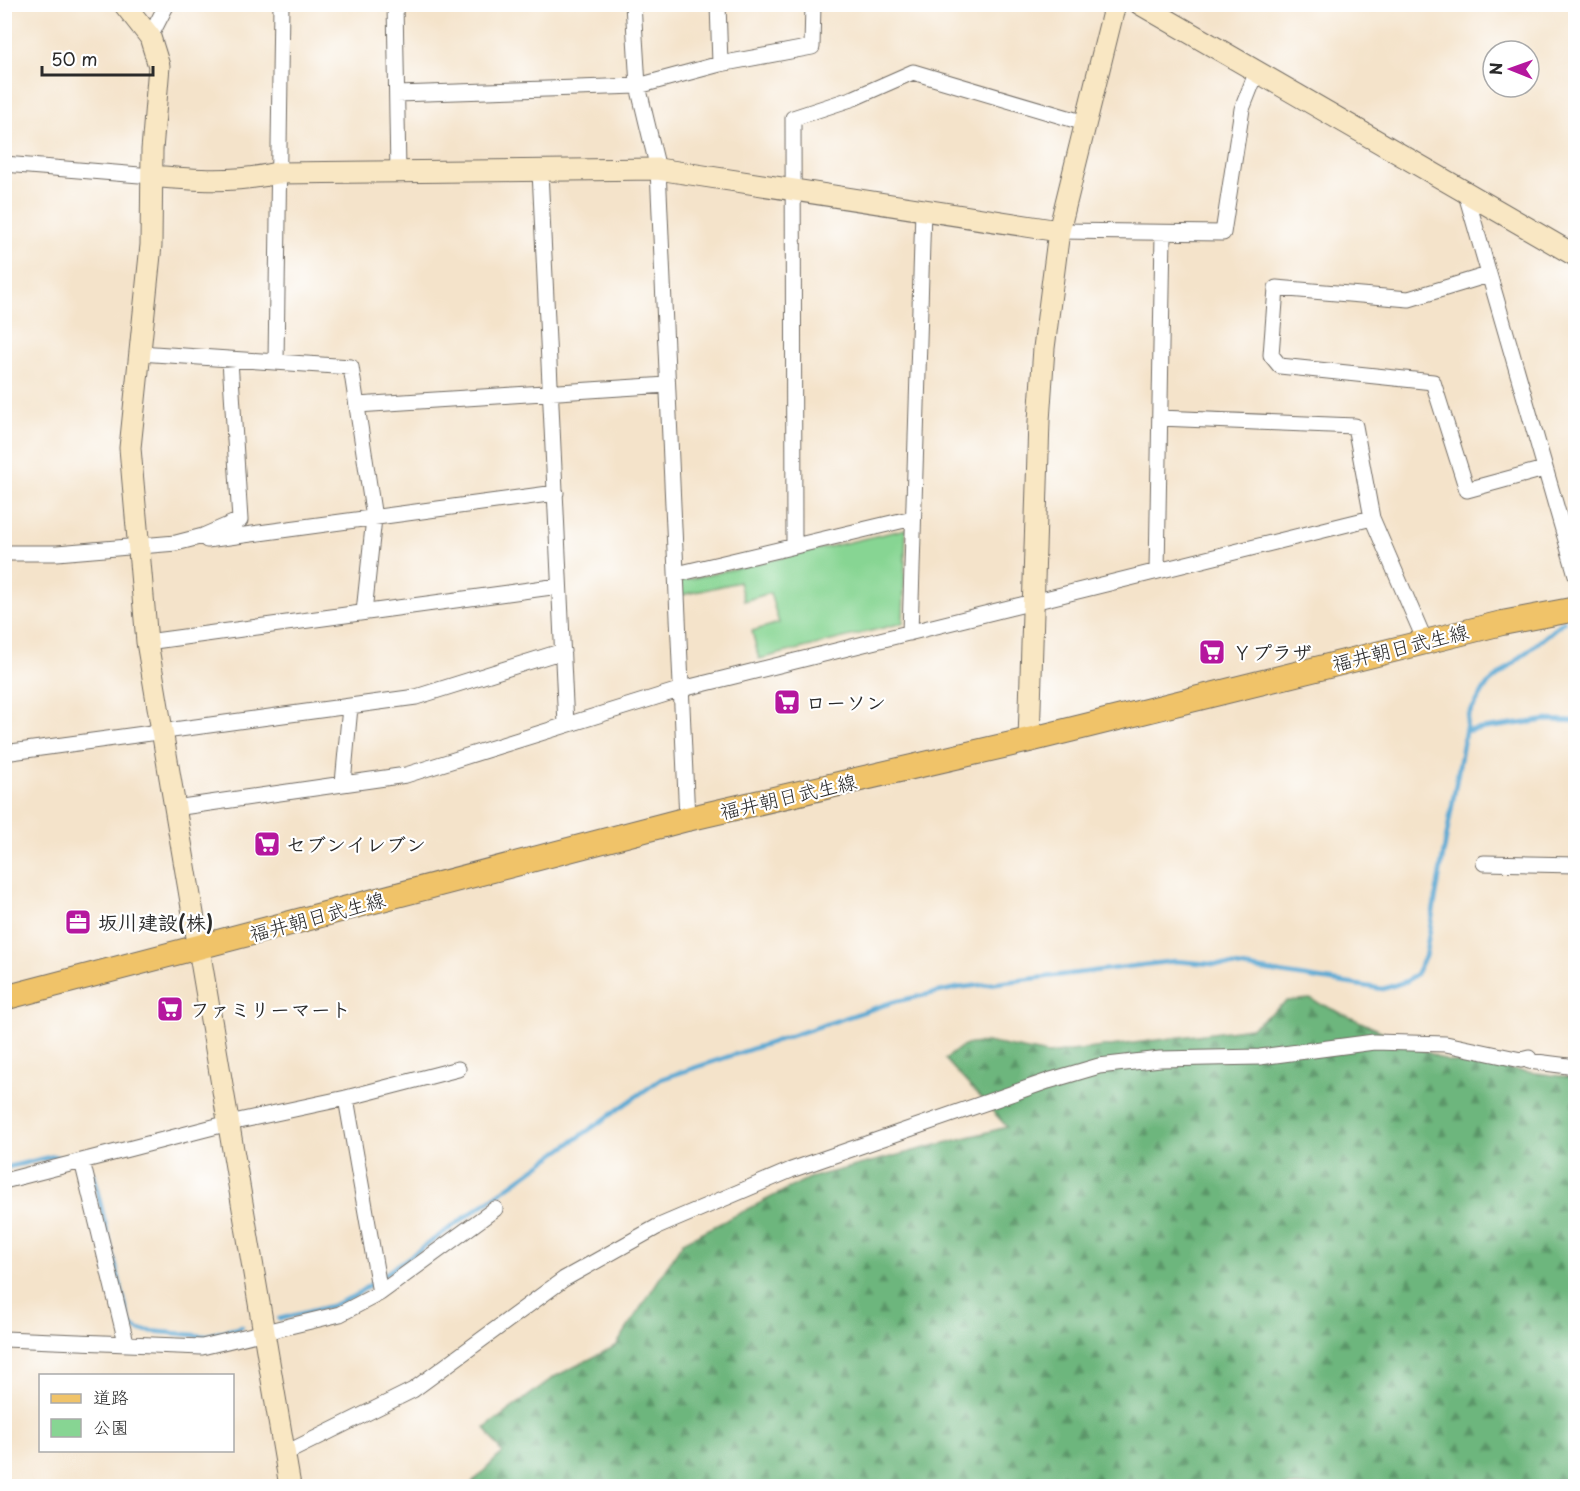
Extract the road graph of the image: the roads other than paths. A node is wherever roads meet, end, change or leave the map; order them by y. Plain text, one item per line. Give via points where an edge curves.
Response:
1 (124, 4) edge
2 (167, 4) edge
3 (281, 4) edge
4 (395, 4) edge
5 (633, 4) edge
6 (718, 4) edge
7 (813, 4) edge
8 (1115, 4) edge
9 (1140, 4) edge
10 (150, 37) junction
11 (720, 64) junction
12 (1257, 71) junction
13 (638, 86) junction
14 (397, 94) junction
15 (1086, 123) junction
16 (4, 164) edge
17 (658, 170) junction
18 (540, 171) junction
19 (398, 172) junction
20 (277, 173) junction
21 (152, 176) junction
22 (791, 190) junction
23 (1465, 191) junction
24 (923, 210) junction
25 (1059, 231) junction
26 (1163, 234) junction
27 (1575, 256) edge
28 (1488, 275) junction
29 (139, 353) junction
30 (230, 360) junction
31 (276, 362) junction
32 (667, 385) junction
33 (551, 394) junction
34 (357, 405) junction
35 (1160, 418) junction
36 (1544, 469) junction
37 (556, 493) junction
38 (374, 518) junction
39 (913, 518) junction
40 (1372, 518) junction
41 (189, 541) junction
42 (794, 546) junction
43 (139, 547) junction
44 (4, 553) edge
45 (1156, 570) junction
46 (677, 574) junction
47 (1575, 575) edge
48 (560, 586) junction
49 (1032, 603) junction
50 (1575, 609) edge
51 (364, 612) junction
52 (910, 633) junction
53 (1425, 641) junction
54 (147, 642) junction
55 (563, 651) junction
56 (682, 688) junction
57 (350, 707) junction
58 (566, 725) junction
59 (162, 732) junction
60 (1029, 740) junction
61 (4, 753) edge
62 (343, 783) junction
63 (175, 808) junction
64 (687, 819) junction
65 (1484, 863) dead end
66 (1575, 865) edge
67 (201, 946) junction
68 (4, 998) edge
69 (1575, 1067) edge
70 (458, 1069) dead end
71 (346, 1098) junction
72 (229, 1123) junction
73 (82, 1161) junction
74 (4, 1181) edge
75 (495, 1209) dead end
76 (380, 1293) junction
77 (263, 1333) junction
78 (4, 1339) edge
79 (126, 1342) junction
80 (285, 1454) junction
81 (290, 1486) edge

1 - 10 street
2 - 10 street
3 - 20 street
4 - 14 street
5 - 13 street
6 - 11 street
7 - 11 street via 812,47
8 - 15 street
9 - 12 street
10 - 21 street via 159,66
11 - 13 street
12 - 23 street
12 - 26 street via 1242,109 1223,233
13 - 14 street
13 - 17 street
14 - 19 street
15 - 22 street via 913,72 854,98 793,117
15 - 25 street
16 - 21 street
17 - 18 street
17 - 22 street
17 - 32 street
18 - 19 street
18 - 33 street
19 - 20 street
20 - 21 street via 259,178 197,180
20 - 31 street
21 - 29 street via 151,245
22 - 24 street
22 - 42 street
23 - 27 street
23 - 28 street
24 - 25 street
24 - 39 street
25 - 26 street
25 - 49 street via 1041,385
26 - 35 street
28 - 36 street
28 - 36 street via 1409,299 1276,288 1271,355 1280,366 1433,382 1467,490
29 - 30 street
29 - 43 street via 130,448
30 - 31 street
30 - 41 street via 240,520
31 - 34 street via 351,367
32 - 33 street
32 - 46 street
33 - 34 street
33 - 37 street
34 - 38 street
35 - 40 street via 1355,426
35 - 45 street
36 - 47 street
37 - 38 street
37 - 48 street
38 - 41 street
38 - 51 street
39 - 42 street
39 - 52 street
40 - 45 street
40 - 53 street
41 - 43 street
42 - 46 street
43 - 44 street
43 - 54 street
45 - 49 street
46 - 56 street
48 - 51 street
48 - 55 street
49 - 52 street
49 - 60 street
50 - 53 main road, 福井朝日武生線
51 - 54 street
52 - 56 street
53 - 60 main road, 福井朝日武生線
54 - 59 street
55 - 57 street via 416,697
55 - 58 street
56 - 58 street
56 - 64 street
57 - 59 street
57 - 62 street
58 - 62 street via 406,775
59 - 61 street
59 - 63 street
60 - 64 main road, 福井朝日武生線
62 - 63 street
63 - 67 street
64 - 67 main road, 福井朝日武生線
65 - 66 street
67 - 68 main road, 福井朝日武生線
67 - 72 street
69 - 80 street via 1551,1066 1529,1058 1521,1060 1446,1044 1374,1042 1260,1057 1160,1059 1099,1066 1048,1081 790,1170 657,1227 564,1280 413,1390
70 - 71 street
71 - 72 street
71 - 76 street
72 - 73 street
72 - 77 street
73 - 74 street
73 - 79 street
75 - 76 street
76 - 77 street via 340,1314
77 - 79 street via 202,1347
77 - 80 street
78 - 79 street
80 - 81 street

